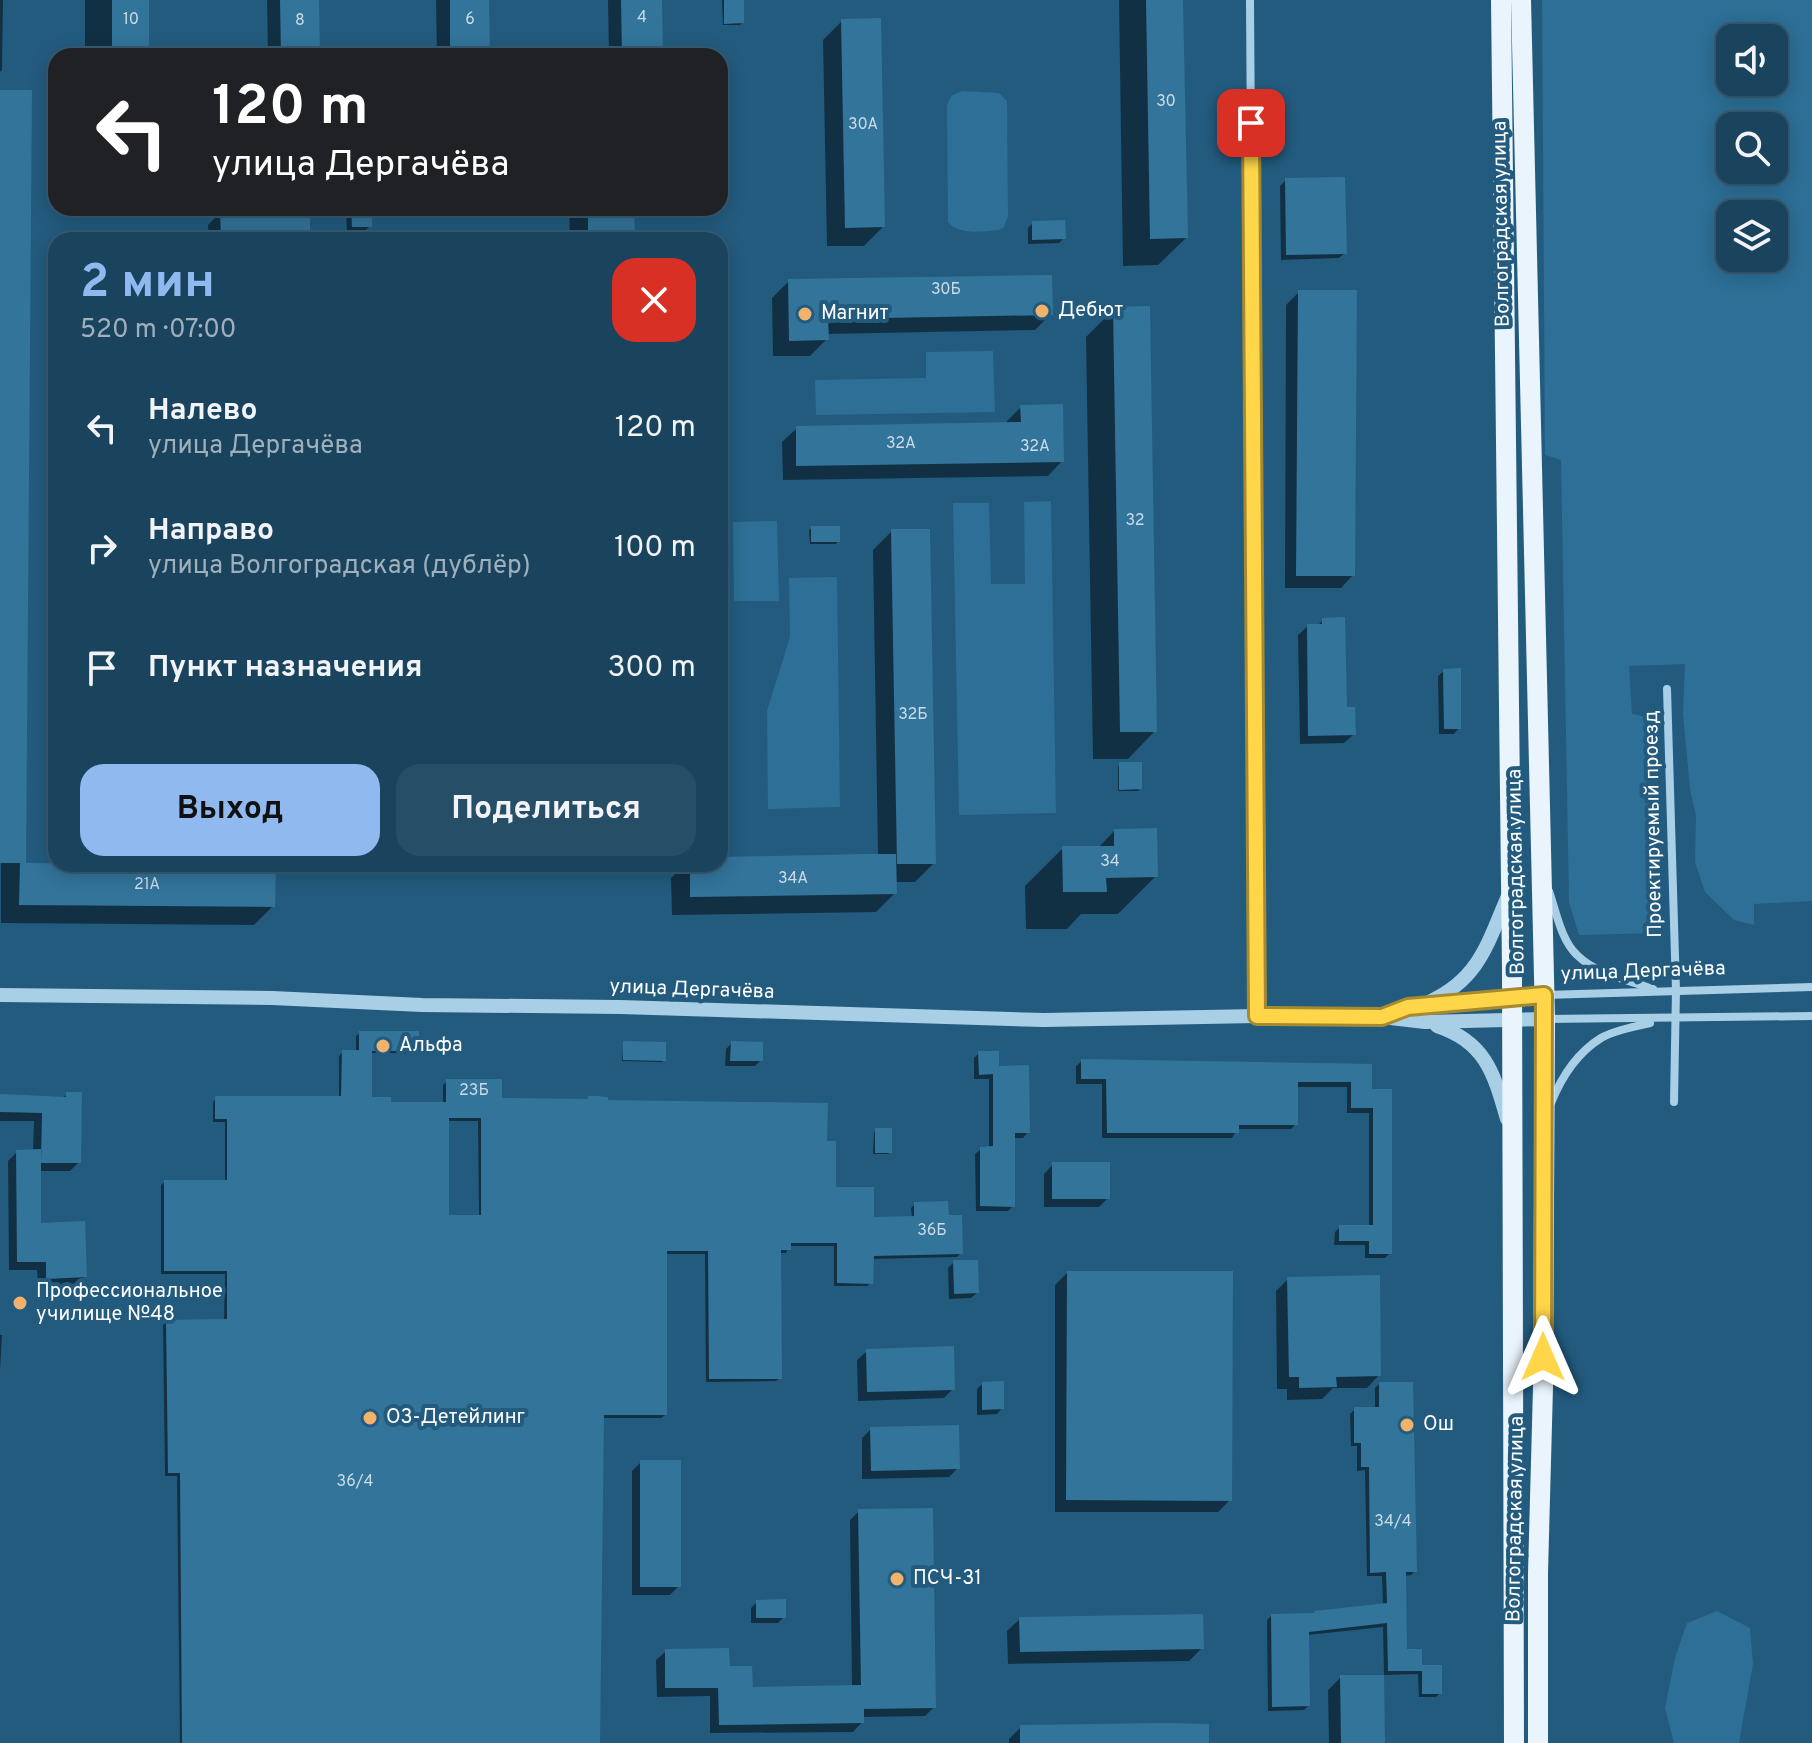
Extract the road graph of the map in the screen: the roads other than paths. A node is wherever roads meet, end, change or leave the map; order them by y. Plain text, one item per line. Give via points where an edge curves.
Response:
1 (1250, 0) edge
2 (1501, 0) edge
3 (1521, 0) edge
4 (1667, 689) dead end
5 (1541, 863) junction
6 (1509, 892) junction
7 (1812, 987) edge
8 (1657, 990) junction
9 (1676, 990) junction
10 (0, 995) edge
11 (1544, 995) junction
12 (1512, 998) junction
13 (1423, 1005) junction
14 (1257, 1016) junction
15 (1812, 1016) edge
16 (1382, 1017) junction
17 (1545, 1019) junction
18 (1676, 1019) junction
19 (1661, 1020) junction
20 (1511, 1021) junction
21 (1425, 1022) junction
22 (1674, 1102) dead end
23 (1512, 1136) junction
24 (1543, 1143) junction
25 (1514, 1743) edge
26 (1538, 1743) edge

1 - 14 street
2 - 6 main road, Волгоградская улица
3 - 5 main road, Волгоградская улица
4 - 9 street, Проектируемый проезд
5 - 8 street via 1575,955 1606,973
5 - 11 main road, Волгоградская улица
6 - 12 main road, Волгоградская улица
6 - 13 street via 1474,969 1459,986
7 - 9 street, улица Дергачёва
8 - 9 street, улица Дергачёва
8 - 11 street, улица Дергачёва
9 - 18 street, Проектируемый проезд
10 - 14 street, улица Дергачёва via 1044,1020
11 - 12 street, улица Дергачёва
11 - 17 main road, Волгоградская улица
12 - 13 street, улица Дергачёва
12 - 20 main road, Волгоградская улица
13 - 16 street, улица Дергачёва
14 - 16 street, улица Дергачёва
15 - 18 street, улица Дергачёва
16 - 21 street, улица Дергачёва
17 - 19 street, улица Дергачёва
17 - 20 street, улица Дергачёва
17 - 24 main road, Волгоградская улица
18 - 19 street, улица Дергачёва
18 - 22 street, Проектируемый проезд
19 - 24 street via 1603,1037 1586,1049 1558,1086
20 - 21 street, улица Дергачёва
20 - 23 main road, Волгоградская улица
21 - 23 street via 1471,1042 1481,1054 1497,1084
23 - 25 main road, Волгоградская улица
24 - 26 main road, Волгоградская улица

